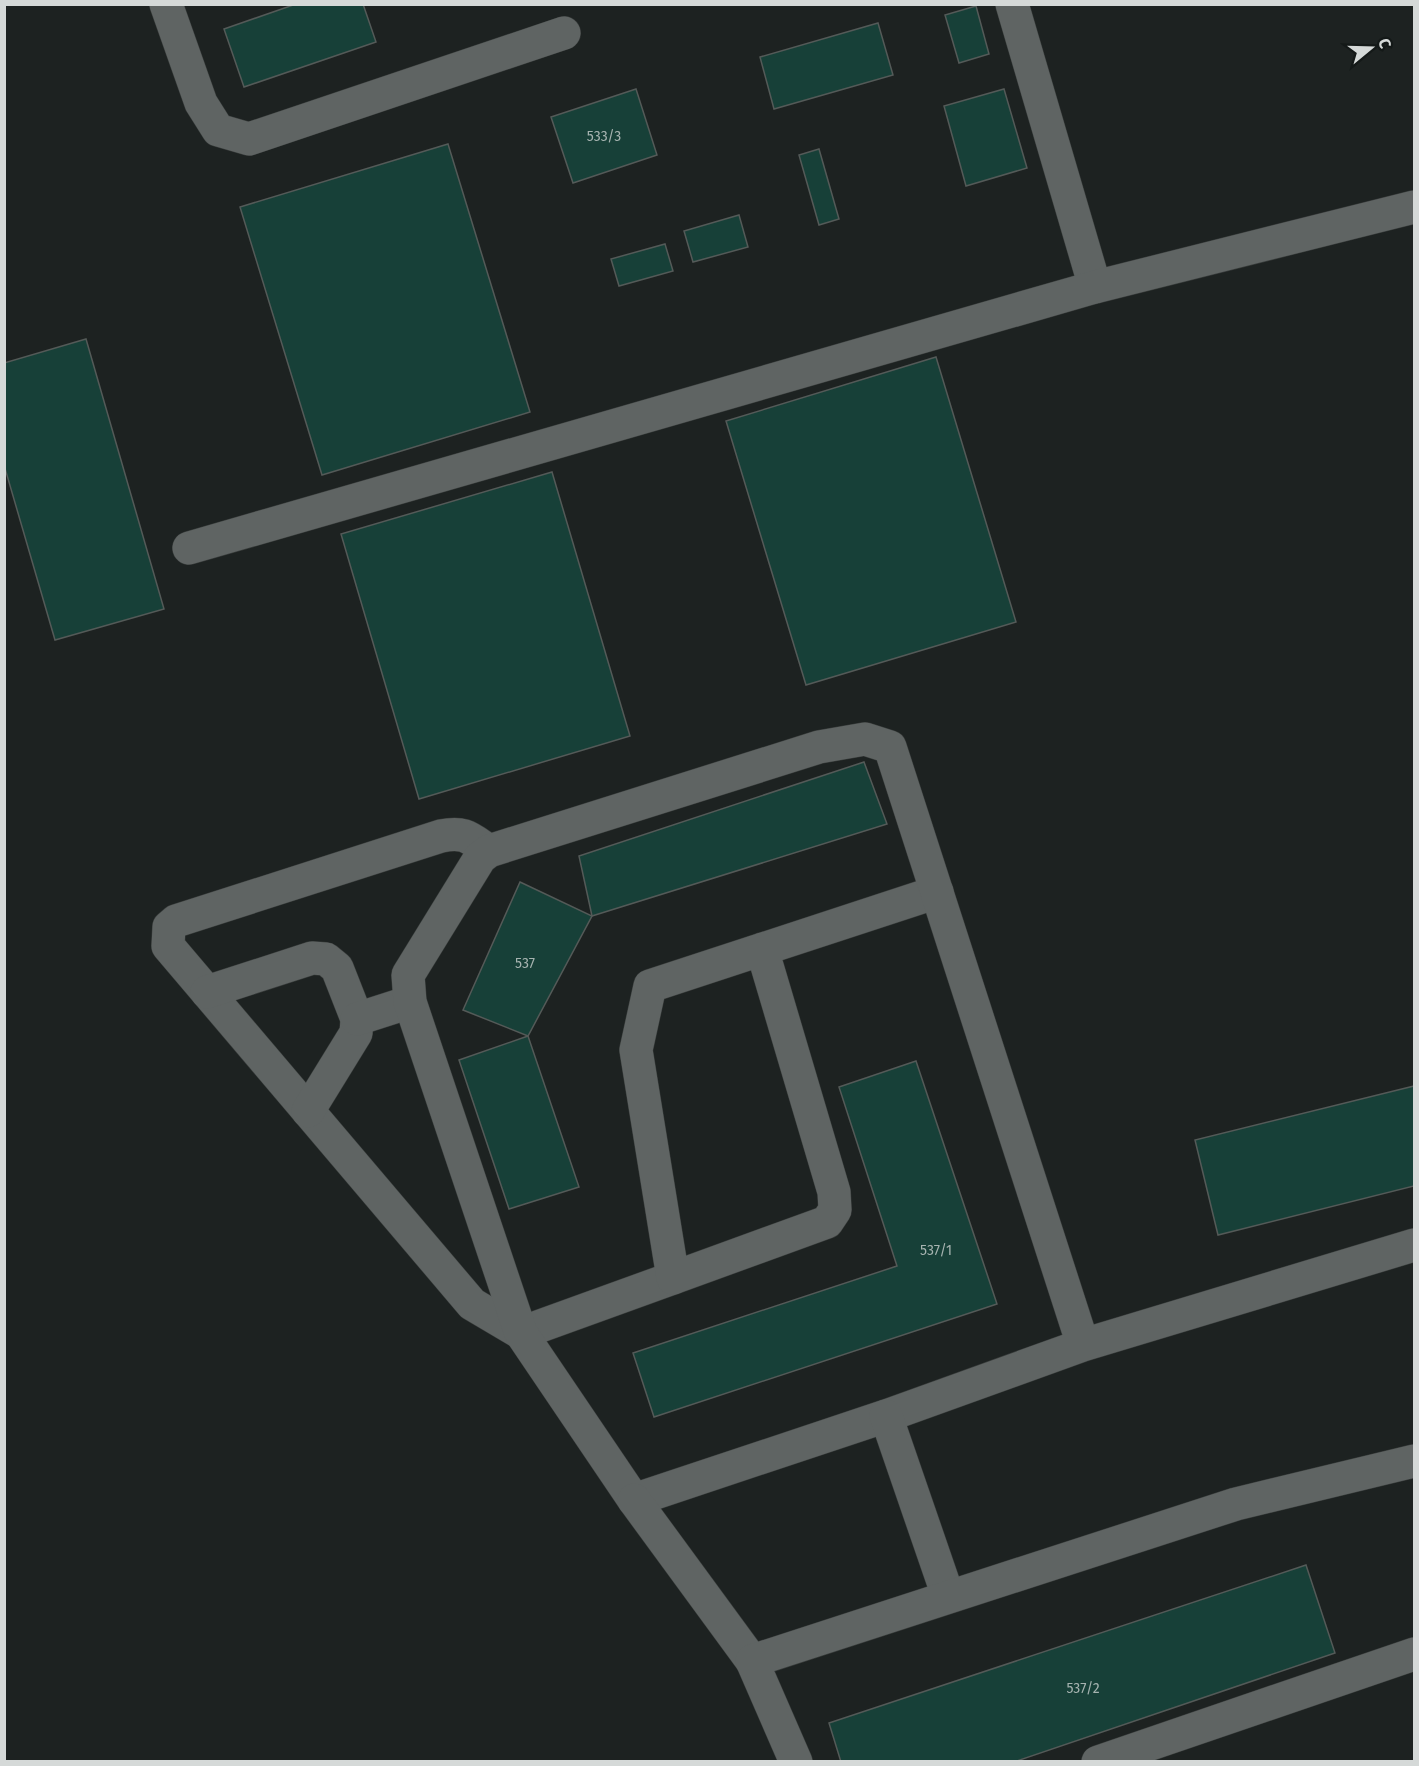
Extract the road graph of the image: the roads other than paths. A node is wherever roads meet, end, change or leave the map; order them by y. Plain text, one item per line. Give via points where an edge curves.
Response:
1 (166, 4) edge
2 (1012, 4) edge
3 (564, 33) dead end
4 (1414, 207) edge
5 (1095, 287) junction
6 (189, 548) dead end
7 (489, 851) junction
8 (937, 892) junction
9 (762, 949) junction
10 (207, 992) junction
11 (410, 1002) junction
12 (357, 1019) junction
13 (308, 1111) junction
14 (1414, 1245) edge
15 (673, 1278) junction
16 (521, 1333) junction
17 (1083, 1345) junction
18 (886, 1416) junction
19 (1414, 1461) edge
20 (634, 1500) junction
21 (948, 1596) junction
22 (1414, 1654) edge
23 (752, 1661) junction
24 (796, 1761) edge
25 (1098, 1761) edge

1 - 3 lane via 201,103 218,130 249,139
2 - 5 lane
4 - 5 lane
5 - 6 lane
7 - 8 lane via 819,747 865,739 890,747
7 - 10 lane via 457,832 176,921 169,927 168,946
7 - 11 lane via 480,858 408,975
8 - 9 lane
8 - 17 lane
9 - 15 lane via 650,986 636,1050
9 - 15 lane via 834,1192 835,1210 827,1222
10 - 12 lane via 312,958 326,959 337,968
10 - 13 lane
11 - 12 lane
11 - 16 lane
12 - 13 lane via 356,1033
13 - 16 lane via 472,1305
14 - 17 lane
15 - 16 lane
16 - 20 lane
17 - 18 lane
18 - 20 lane
18 - 21 lane
19 - 21 lane via 1236,1504
20 - 23 lane
21 - 23 lane
22 - 25 lane
23 - 24 lane

